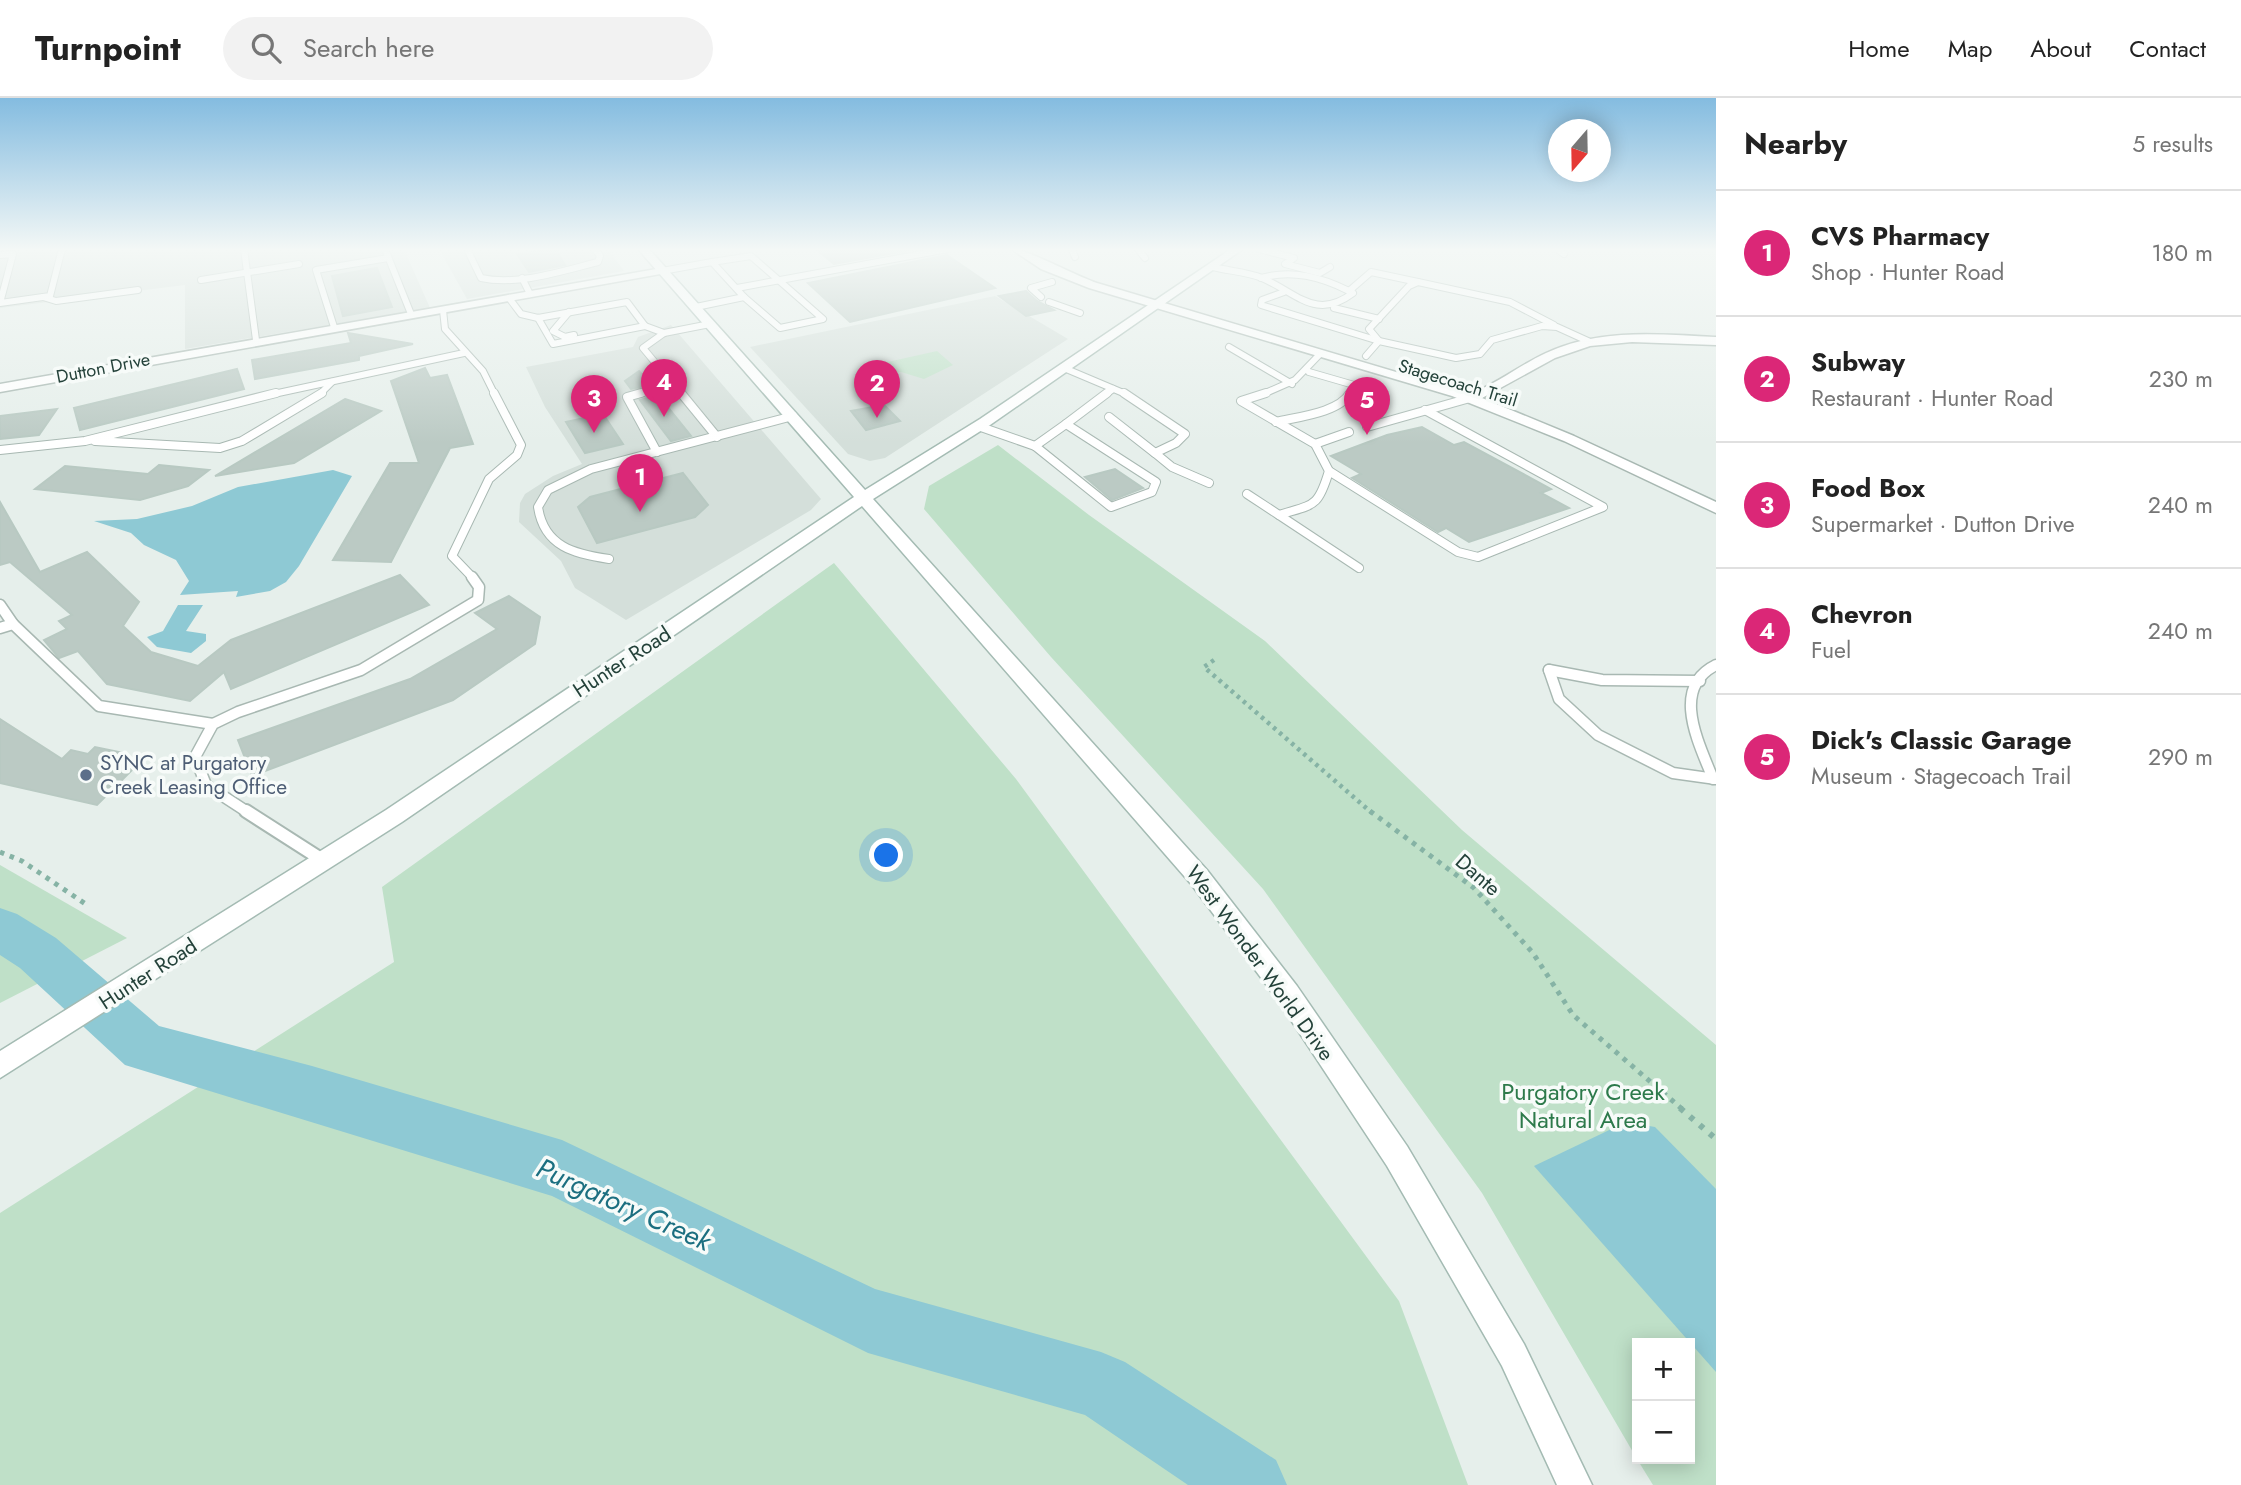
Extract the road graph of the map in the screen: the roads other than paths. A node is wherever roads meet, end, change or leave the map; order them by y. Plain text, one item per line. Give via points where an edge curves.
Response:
1 (252, 314) edge
2 (330, 314) edge
3 (411, 314) edge
4 (443, 314) edge
5 (521, 314) edge
6 (560, 314) edge
7 (568, 314) edge
8 (635, 314) edge
9 (702, 314) edge
10 (763, 314) edge
11 (817, 314) edge
12 (1142, 314) edge
13 (1179, 314) edge
14 (1213, 314) edge
15 (1290, 314) edge
16 (1358, 314) edge
17 (1384, 314) edge
18 (1532, 314) edge
19 (538, 318) junction
20 (1379, 319) junction
21 (710, 324) junction
22 (645, 326) junction
23 (334, 327) junction
24 (1557, 327) junction
25 (621, 330) junction
26 (664, 333) junction
27 (256, 340) junction
28 (1379, 341) junction
29 (1716, 341) edge
30 (1590, 342) junction
31 (1229, 347) dead end
32 (464, 353) junction
33 (1320, 354) junction
34 (1366, 356) junction
35 (1064, 368) junction
36 (1309, 372) junction
37 (331, 382) junction
38 (1292, 383) junction
39 (674, 385) junction
40 (0, 388) edge
41 (1113, 388) junction
42 (1490, 392) junction
43 (1470, 398) junction
44 (1424, 410) junction
45 (793, 416) junction
46 (1109, 417) dead end
47 (1276, 422) junction
48 (1066, 424) junction
49 (978, 426) junction
50 (1367, 427) dead end
51 (1349, 432) dead end
52 (716, 437) junction
53 (85, 441) junction
54 (1315, 444) junction
55 (1035, 446) junction
56 (0, 450) edge
57 (657, 452) junction
58 (1155, 453) junction
59 (1329, 471) junction
60 (1209, 483) dead end
61 (1716, 493) edge
62 (1247, 494) dead end
63 (865, 497) junction
64 (1716, 508) edge
65 (1279, 515) junction
66 (609, 559) dead end
67 (1359, 568) dead end
68 (0, 605) edge
69 (13, 624) junction
70 (0, 628) edge
71 (1716, 665) edge
72 (1700, 681) junction
73 (214, 724) junction
74 (1715, 779) edge
75 (324, 861) junction
76 (0, 1066) edge
77 (1575, 1485) edge

1 - 27 lane
2 - 23 lane
3 - 23 main road, Dutton Drive
4 - 32 lane via 445,329
5 - 19 lane
6 - 19 lane
7 - 25 lane via 553,331 565,337 608,328
8 - 22 lane
9 - 21 main road, West Wonder World Drive
10 - 11 lane via 780,328 823,319
12 - 35 main road, Hunter Road
13 - 33 main road, Stagecoach Trail
14 - 34 main road, Stagecoach Trail
15 - 28 lane
16 - 20 lane
17 - 20 lane
18 - 24 lane
19 - 25 lane via 553,344
20 - 28 lane via 1370,329
21 - 26 lane
21 - 45 main road, West Wonder World Drive
22 - 25 lane
22 - 26 lane
23 - 27 main road, Dutton Drive
24 - 28 lane via 1542,326 1492,340 1470,358
24 - 30 lane
26 - 39 lane via 643,348
27 - 40 main road, Dutton Drive
28 - 34 lane
29 - 30 main road via 1657,337
30 - 42 main road via 1553,354
31 - 38 lane
32 - 37 lane
32 - 73 lane via 483,371 521,445 517,455 489,480 452,556 456,566 480,583 478,600 361,670
33 - 36 lane
33 - 43 main road, Stagecoach Trail
34 - 42 main road, Stagecoach Trail
35 - 41 lane
35 - 49 main road, Hunter Road
36 - 38 lane
36 - 47 lane via 1354,385 1346,400
37 - 53 lane
37 - 53 lane via 326,391 242,441 220,448
38 - 47 lane via 1241,401
39 - 52 lane
39 - 57 lane via 627,397
41 - 48 lane
41 - 58 lane via 1185,434
42 - 43 main road
42 - 61 main road, Stagecoach Trail via 1575,426
43 - 44 lane
43 - 64 main road, Stagecoach Trail via 1551,429
44 - 50 lane
44 - 59 lane via 1603,507 1478,557 1458,552
45 - 52 lane
45 - 63 main road, West Wonder World Drive
46 - 58 lane
47 - 54 lane
48 - 55 lane
48 - 55 lane via 1156,482 1152,492 1111,507
49 - 55 lane
49 - 63 main road, Hunter Road
51 - 54 lane
52 - 57 lane
53 - 56 lane
54 - 59 lane
57 - 66 lane via 561,482 537,503 538,519 566,551
58 - 60 lane via 1172,467
59 - 65 lane via 1321,498
62 - 65 lane
63 - 75 main road, Hunter Road
63 - 77 main road, West Wonder World Drive via 1216,898 1287,994 1397,1156 1513,1355
65 - 67 lane
68 - 69 lane
69 - 70 lane
69 - 73 lane via 99,706
71 - 72 lane
72 - 74 lane via 1690,711
72 - 74 lane via 1602,680 1549,670 1559,699 1598,734 1673,773
73 - 75 lane via 195,757 206,785
75 - 76 main road, Hunter Road

